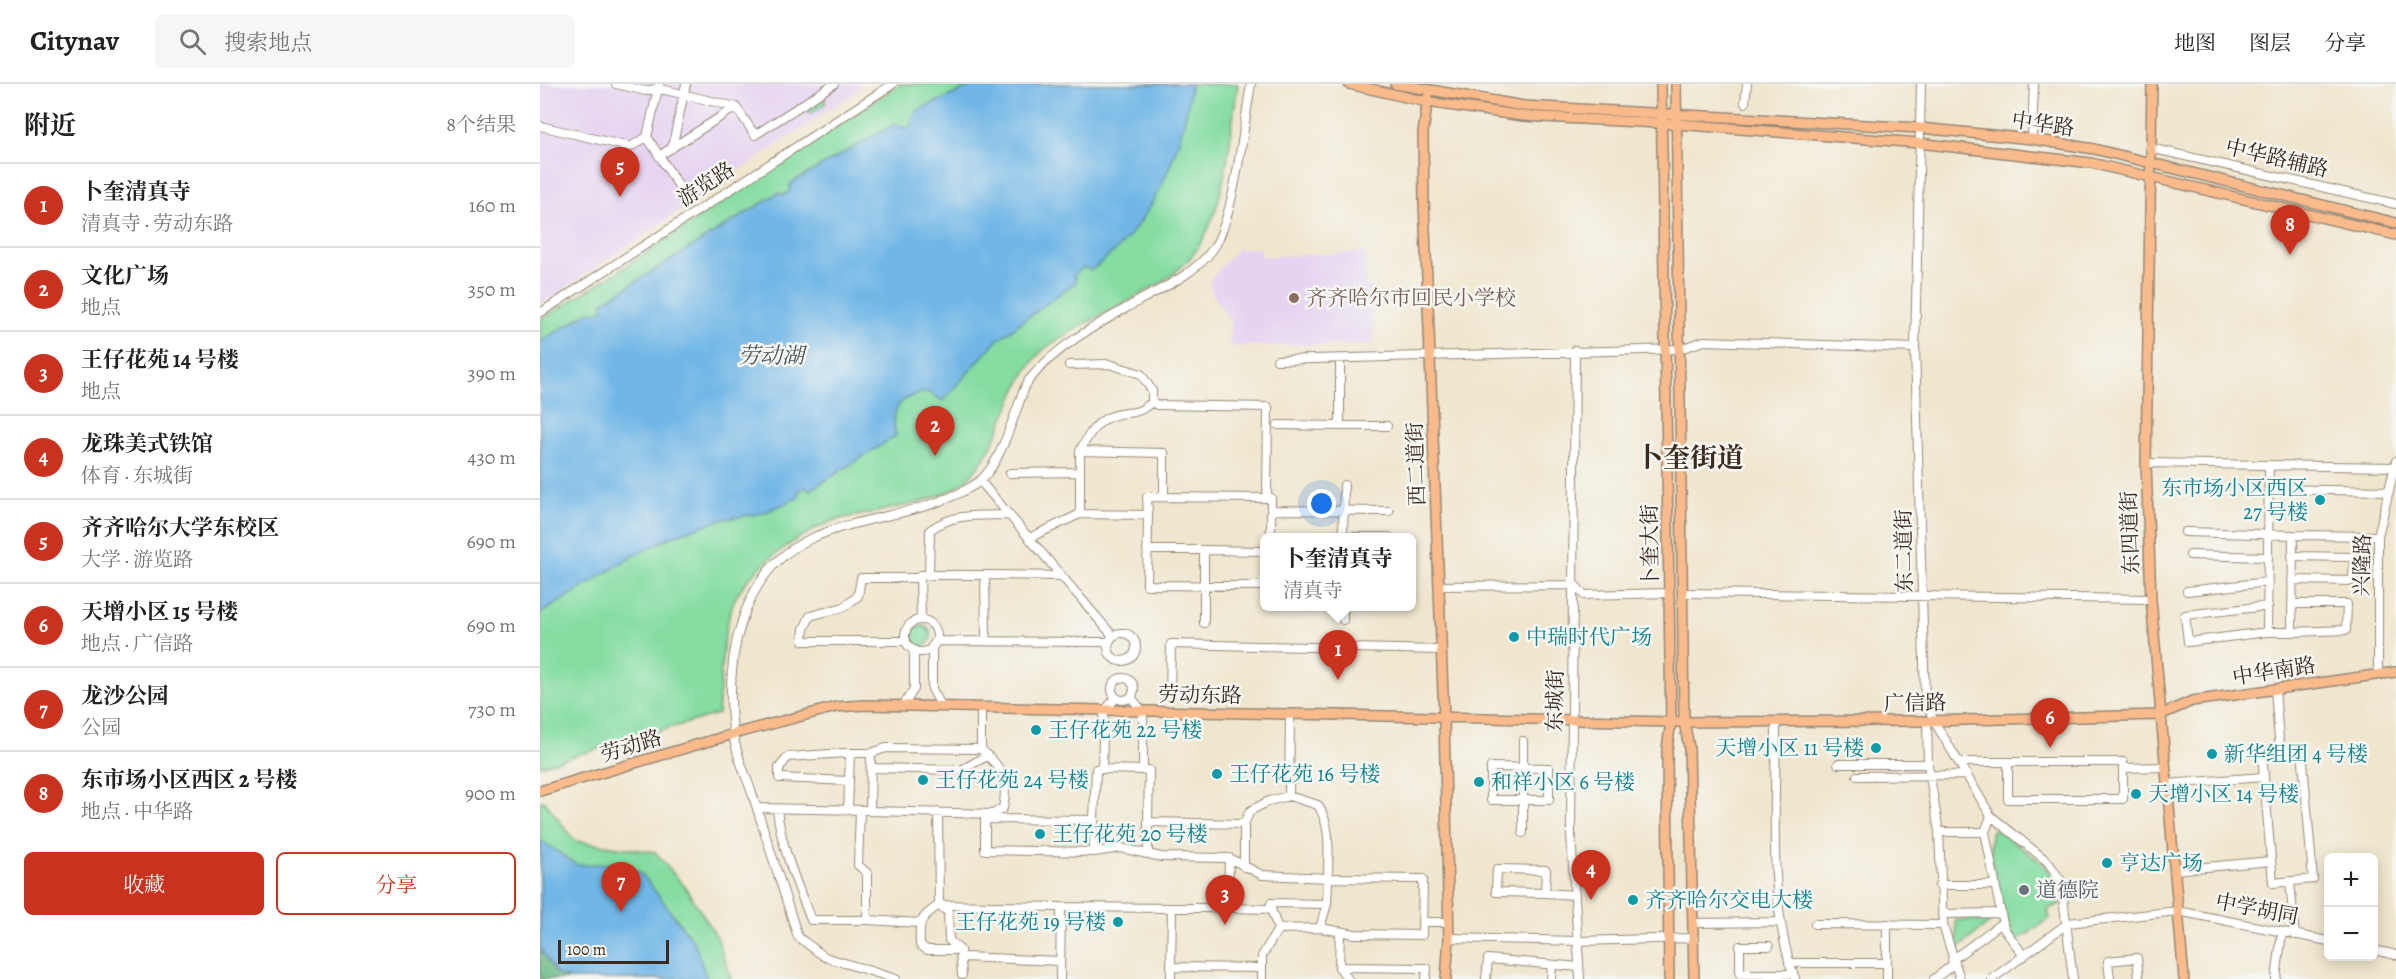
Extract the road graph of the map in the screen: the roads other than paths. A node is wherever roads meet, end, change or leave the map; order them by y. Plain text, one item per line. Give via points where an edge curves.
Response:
1 (616, 84) edge
2 (686, 84) edge
3 (834, 84) edge
4 (893, 84) edge
5 (1251, 84) edge
6 (1349, 84) edge
7 (1395, 84) edge
8 (1661, 84) edge
9 (1676, 84) edge
10 (1747, 84) edge
11 (1921, 84) edge
12 (2034, 84) edge
13 (2152, 84) edge
14 (659, 86) edge
15 (1429, 88) edge
16 (684, 94) junction
17 (1427, 102) junction
18 (1745, 103) dead end
19 (736, 107) junction
20 (1662, 112) junction
21 (1677, 113) junction
22 (1661, 124) junction
23 (1677, 124) junction
24 (540, 126) edge
25 (1920, 128) junction
26 (646, 137) junction
27 (2032, 139) junction
28 (1919, 143) junction
29 (672, 148) junction
30 (2150, 148) junction
31 (659, 156) junction
32 (2150, 164) junction
33 (2149, 179) junction
34 (688, 200) dead end
35 (2396, 204) edge
36 (2396, 223) edge
37 (2396, 236) edge
38 (540, 313) edge
39 (1915, 348) junction
40 (1680, 349) junction
41 (1575, 350) junction
42 (1666, 350) junction
43 (1430, 357) junction
44 (1340, 358) junction
45 (1276, 360) dead end
46 (1069, 365) dead end
47 (1152, 402) junction
48 (1278, 425) dead end
49 (1340, 426) junction
50 (1387, 426) dead end
51 (1080, 452) junction
52 (2146, 463) junction
53 (2395, 464) edge
54 (2269, 465) junction
55 (1080, 472) junction
56 (1010, 473) dead end
57 (981, 482) junction
58 (1344, 485) dead end
59 (2269, 489) junction
60 (2389, 491) junction
61 (1164, 497) junction
62 (1267, 498) junction
63 (1271, 510) junction
64 (1344, 510) junction
65 (1389, 511) dead end
66 (1080, 514) junction
67 (1010, 515) junction
68 (1148, 515) junction
69 (2185, 532) dead end
70 (1271, 533) edge
71 (1343, 533) edge
72 (2268, 535) junction
73 (2293, 535) junction
74 (2378, 536) junction
75 (1029, 538) junction
76 (1147, 550) junction
77 (1204, 550) junction
78 (1260, 551) edge
79 (2190, 555) dead end
80 (2292, 556) junction
81 (2268, 557) junction
82 (929, 575) junction
83 (986, 575) junction
84 (1062, 576) junction
85 (920, 578) junction
86 (2292, 580) junction
87 (2268, 582) junction
88 (1204, 585) junction
89 (1575, 585) junction
90 (1260, 586) edge
91 (1438, 586) junction
92 (2187, 591) dead end
93 (1669, 593) junction
94 (1682, 593) junction
95 (1923, 598) junction
96 (2151, 599) junction
97 (2292, 604) junction
98 (2268, 606) junction
99 (1343, 611) edge
100 (921, 620) junction
101 (1343, 620) dead end
102 (1204, 623) dead end
103 (2267, 632) junction
104 (2292, 632) junction
105 (1111, 639) junction
106 (906, 641) junction
107 (986, 641) junction
108 (934, 644) junction
109 (914, 650) junction
110 (1441, 650) junction
111 (1123, 661) junction
112 (2396, 672) edge
113 (2378, 673) junction
114 (1122, 678) junction
115 (2275, 689) junction
116 (1170, 695) dead end
117 (1131, 697) junction
118 (1116, 698) junction
119 (903, 706) junction
120 (942, 707) junction
121 (981, 708) junction
122 (1104, 711) junction
123 (1143, 712) junction
124 (1290, 715) junction
125 (2160, 715) junction
126 (1444, 719) junction
127 (1573, 720) junction
128 (1931, 721) junction
129 (1671, 722) junction
130 (1684, 722) junction
131 (1776, 722) junction
132 (733, 734) junction
133 (1523, 741) dead end
134 (981, 749) junction
135 (2280, 752) junction
136 (850, 753) junction
137 (871, 753) junction
138 (987, 756) junction
139 (1959, 762) junction
140 (2008, 763) junction
141 (1838, 764) dead end
142 (1928, 764) junction
143 (1523, 767) junction
144 (2164, 767) junction
145 (871, 768) junction
146 (2123, 768) junction
147 (1102, 769) junction
148 (1143, 770) junction
149 (1966, 775) junction
150 (1857, 776) dead end
151 (1930, 776) junction
152 (2264, 777) junction
153 (849, 781) junction
154 (2166, 784) junction
155 (540, 791) edge
156 (1289, 795) junction
157 (1523, 800) junction
158 (757, 808) junction
159 (777, 809) junction
160 (848, 810) junction
161 (860, 810) junction
162 (870, 810) junction
163 (938, 812) junction
164 (993, 814) junction
165 (1991, 816) junction
166 (985, 819) junction
167 (1094, 820) junction
168 (1148, 822) junction
169 (1244, 824) junction
170 (1522, 832) dead end
171 (1939, 832) junction
172 (1985, 832) junction
173 (1094, 852) junction
174 (1148, 853) junction
175 (1228, 858) junction
176 (2271, 861) junction
177 (1244, 867) junction
178 (2174, 870) junction
179 (1328, 878) junction
180 (2290, 881) junction
181 (1939, 885) junction
182 (1995, 885) junction
183 (1545, 894) junction
184 (1575, 895) junction
185 (1328, 904) junction
186 (939, 905) junction
187 (1061, 907) junction
188 (1172, 908) junction
189 (1228, 909) junction
190 (1271, 909) junction
191 (2178, 911) junction
192 (1942, 914) junction
193 (2002, 918) junction
194 (867, 920) junction
195 (1422, 922) junction
196 (1448, 922) junction
197 (1781, 922) junction
198 (920, 923) junction
199 (1694, 923) junction
200 (2068, 923) junction
201 (1815, 924) dead end
202 (1887, 924) junction
203 (1943, 925) junction
204 (1320, 928) junction
205 (1278, 929) junction
206 (1340, 932) junction
207 (2282, 932) junction
208 (2295, 935) junction
209 (1449, 938) junction
210 (1694, 938) junction
211 (1669, 939) junction
212 (2324, 940) edge
213 (1578, 941) junction
214 (1769, 946) dead end
215 (2378, 951) edge
216 (961, 953) junction
217 (2396, 955) edge
218 (2024, 956) junction
219 (1060, 961) junction
220 (1953, 962) junction
221 (1789, 963) junction
222 (1887, 963) junction
223 (1552, 965) junction
224 (1171, 967) junction
225 (1339, 967) junction
226 (1579, 967) junction
227 (1262, 968) junction
228 (962, 975) dead end
229 (1794, 977) edge
230 (897, 979) edge
231 (1060, 979) edge
232 (1171, 979) edge
233 (1262, 979) edge
234 (1348, 979) edge
235 (1426, 979) edge
236 (1446, 979) edge
237 (1486, 979) edge
238 (1551, 979) edge
239 (1580, 979) edge
240 (1669, 979) edge
241 (1694, 979) edge
242 (1887, 979) edge
243 (1934, 979) edge
244 (1960, 979) edge
245 (1992, 979) edge
246 (2073, 979) edge
247 (2110, 979) edge
248 (2139, 979) edge
249 (2184, 979) edge
250 (2276, 979) edge

1 - 14 street via 646,91
2 - 16 street
3 - 19 street via 755,135
4 - 38 street, 游览路
5 - 57 street via 1228,213 1213,249 1185,276 1108,318 1059,351 1027,382 1005,441
6 - 17 main road, 中华路
7 - 15 main road, 中华路
8 - 20 main road, 卜奎大街
9 - 21 main road, 卜奎大街
10 - 18 street
11 - 25 street, 东二道街
12 - 27 street
13 - 30 main road, 东四道街
14 - 16 street
14 - 26 street
15 - 17 main road, 西二道街
15 - 20 main road, 中华路 via 1524,106
16 - 19 street
16 - 29 street
17 - 22 main road, 中华路 via 1523,116
17 - 43 main road, 西二道街 via 1423,133
19 - 29 street
20 - 21 main road, 中华路
20 - 22 main road, 卜奎大街
21 - 23 main road, 卜奎大街
21 - 25 main road, 中华路
22 - 23 main road, 中华路
22 - 42 main road, 卜奎大街
23 - 28 main road, 中华路
23 - 40 main road, 卜奎大街
24 - 26 street via 630,147
25 - 27 main road, 中华路
25 - 28 street, 东二道街
26 - 31 street
27 - 32 main road, 中华路 via 2094,149
28 - 33 main road, 中华路 via 2091,164
28 - 39 street, 东二道街
29 - 31 street
30 - 32 main road, 东四道街
30 - 35 street, 中华路辅路
31 - 34 street
32 - 33 main road, 东四道街
32 - 36 main road, 中华路
33 - 37 main road, 中华路
33 - 52 main road, 东四道街
39 - 40 street via 1704,341
39 - 95 street, 东二道街
40 - 42 street
40 - 94 main road, 卜奎大街
41 - 42 street
41 - 43 street
41 - 89 street, 东城街
42 - 93 main road, 卜奎大街
43 - 44 street
43 - 91 main road, 西二道街
44 - 45 street
44 - 49 street
46 - 47 street via 1109,364 1141,374 1152,391
47 - 51 street via 1138,413 1111,416 1090,432
47 - 62 street via 1268,407
48 - 49 street
49 - 50 street
51 - 55 street
51 - 61 street via 1164,453
52 - 54 street
52 - 96 main road, 东四道街
53 - 54 street
53 - 60 street, 兴隆路
54 - 59 street
55 - 56 street
55 - 66 street
57 - 67 street
57 - 132 street via 924,508 846,525 808,540 775,563 751,595 739,625 731,694
58 - 64 street
59 - 60 street
59 - 72 street
60 - 74 street, 兴隆路
61 - 62 street
61 - 68 street via 1147,497
62 - 63 street via 1271,498
63 - 64 street
63 - 70 street
64 - 65 street
64 - 71 street
66 - 68 street
66 - 75 street
67 - 75 street
67 - 82 street via 956,516 942,521 930,530
68 - 76 street
69 - 72 street
72 - 73 street
72 - 81 street
73 - 74 street
73 - 80 street
74 - 113 street, 兴隆路
75 - 84 street
76 - 77 street
76 - 88 street via 1147,585
77 - 78 street
77 - 88 street
79 - 81 street
80 - 86 street
80 - 86 street via 2354,557 2353,581
81 - 87 street
82 - 83 street
82 - 85 street
83 - 84 street
83 - 107 street
84 - 105 street
85 - 100 street
85 - 106 street via 861,578 858,597 844,607 810,616 803,641
86 - 97 street
87 - 92 street
87 - 98 street
88 - 90 street
88 - 102 street
89 - 91 street
89 - 93 street via 1584,595
89 - 127 street, 东城街
91 - 110 main road, 西二道街
93 - 129 main road, 卜奎大街
94 - 95 street
94 - 130 main road, 卜奎大街
95 - 96 street
95 - 128 street, 东二道街 via 1925,699
96 - 125 main road, 东四道街
97 - 104 street
97 - 104 street via 2347,604 2346,630
98 - 103 street
98 - 103 street via 2186,615 2188,642
99 - 101 street
100 - 106 street via 909,626
100 - 108 street via 935,628
103 - 104 street
105 - 107 street
105 - 111 street via 1110,653
105 - 111 street via 1126,633 1136,643 1133,656
106 - 109 street
107 - 108 street
108 - 109 street via 926,650
108 - 120 street via 932,689
109 - 119 street via 914,689
110 - 116 street via 1171,644
110 - 126 main road, 西二道街
111 - 114 street
112 - 113 main road, 中华南路
113 - 115 main road, 中华南路
114 - 117 street via 1134,685
114 - 118 street via 1112,687
115 - 125 main road, 中华南路 via 2192,701
115 - 135 street
117 - 118 street
117 - 123 street
118 - 122 street
119 - 120 main road, 劳动东路
119 - 132 main road, 劳动东路 via 836,707
120 - 121 main road, 劳动东路
121 - 122 main road, 劳动东路
121 - 134 street
122 - 123 main road, 劳动东路
122 - 147 street
123 - 124 main road, 劳动东路
123 - 148 street
124 - 126 main road, 劳动东路
124 - 156 street
125 - 128 main road, 广信路
125 - 144 main road, 东四道街
126 - 127 main road, 劳动东路
126 - 196 main road, 西二道街
127 - 129 main road, 劳动东路
127 - 184 street, 东城街 via 1571,834
128 - 131 main road, 广信路
128 - 139 street, 东二道街
128 - 142 street
129 - 130 main road, 广信路
129 - 211 main road, 卜奎大街 via 1667,749
130 - 131 main road, 广信路
130 - 199 main road, 卜奎大街 via 1689,747
131 - 197 street via 1777,883
132 - 155 main road, 劳动路
132 - 158 street
133 - 143 street
134 - 137 street via 886,748
134 - 138 street
135 - 152 street via 2262,753
135 - 180 street via 2302,750 2313,879
136 - 137 street
136 - 153 street
136 - 153 street via 788,758 779,768 779,778
137 - 145 street
138 - 145 street via 961,770
138 - 164 street via 1000,767 1007,786 1003,808
139 - 140 street
139 - 149 street, 东二道街
140 - 146 street via 2123,762
140 - 146 street via 2008,799 2123,799
141 - 142 street
142 - 151 street
143 - 157 street
143 - 157 street via 1549,768 1549,800
143 - 157 street via 1491,767 1491,800
144 - 146 street
144 - 154 main road, 东四道街
145 - 162 street
147 - 148 street
147 - 167 street via 1096,769
148 - 168 street via 1149,770
149 - 151 street
149 - 165 street, 东二道街
150 - 151 street
151 - 171 street
152 - 154 street
152 - 176 street
153 - 160 street
154 - 178 main road, 东四道街
156 - 169 street via 1250,811
156 - 179 street via 1318,805 1324,815
157 - 170 street
158 - 159 street
158 - 230 street via 798,937 825,957
159 - 160 street
159 - 194 street via 798,888 811,920
160 - 161 street
161 - 162 street
161 - 194 street via 858,865 867,873
162 - 163 street
163 - 164 street
163 - 186 street
164 - 166 street
165 - 172 street
165 - 200 street, 东二道街 via 2048,862 2061,881
166 - 167 street
166 - 173 street via 985,850
167 - 173 street
168 - 169 street
168 - 174 street
169 - 177 street
171 - 172 street
171 - 181 street
172 - 182 street
173 - 174 street via 1121,848
174 - 175 street via 1161,857
175 - 177 street
175 - 189 street
176 - 178 street
176 - 180 street via 2273,883
177 - 179 street via 1262,875
178 - 191 main road, 东四道街
179 - 185 street
179 - 195 street via 1423,879
180 - 208 street
181 - 182 street
181 - 192 street
182 - 193 street
183 - 183 street via 1496,892 1497,869 1546,870
183 - 184 street
184 - 213 street, 东城街
185 - 190 street via 1271,903
185 - 204 street
186 - 187 street
186 - 198 street
186 - 216 street via 948,912 949,940
187 - 188 street
187 - 219 street
188 - 189 street
188 - 224 street
189 - 190 street
190 - 205 street
191 - 200 street
191 - 207 street, 中学胡同
191 - 249 main road, 东四道街
192 - 193 street
192 - 203 street
193 - 218 street via 2004,929
193 - 220 street
194 - 198 street
195 - 196 street
195 - 206 street via 1422,935
196 - 209 main road, 西二道街
197 - 199 street
197 - 221 street
198 - 216 street via 920,945 927,950
199 - 210 main road, 卜奎大街
200 - 218 street
200 - 246 street, 东二道街
201 - 202 street
202 - 203 street
202 - 222 street
203 - 220 street
204 - 205 street
204 - 206 street
205 - 227 street via 1262,956
206 - 225 street
207 - 208 street, 中学胡同
207 - 250 street
208 - 212 street, 中学胡同
209 - 213 street
209 - 236 main road, 西二道街
210 - 211 street
210 - 241 main road, 卜奎大街
211 - 213 street
211 - 240 main road, 卜奎大街
213 - 226 street, 东城街
214 - 229 street via 1740,946 1740,974
215 - 217 street
216 - 219 street
216 - 228 street
218 - 245 street
219 - 231 street
220 - 243 street
220 - 244 street
221 - 222 street
221 - 229 street
222 - 242 street
223 - 226 street
223 - 237 street via 1488,959
223 - 238 street
224 - 227 street
224 - 232 street
225 - 234 street
225 - 235 street via 1427,968
226 - 239 street, 东城街
227 - 233 street
247 - 248 street via 2108,960 2137,958

